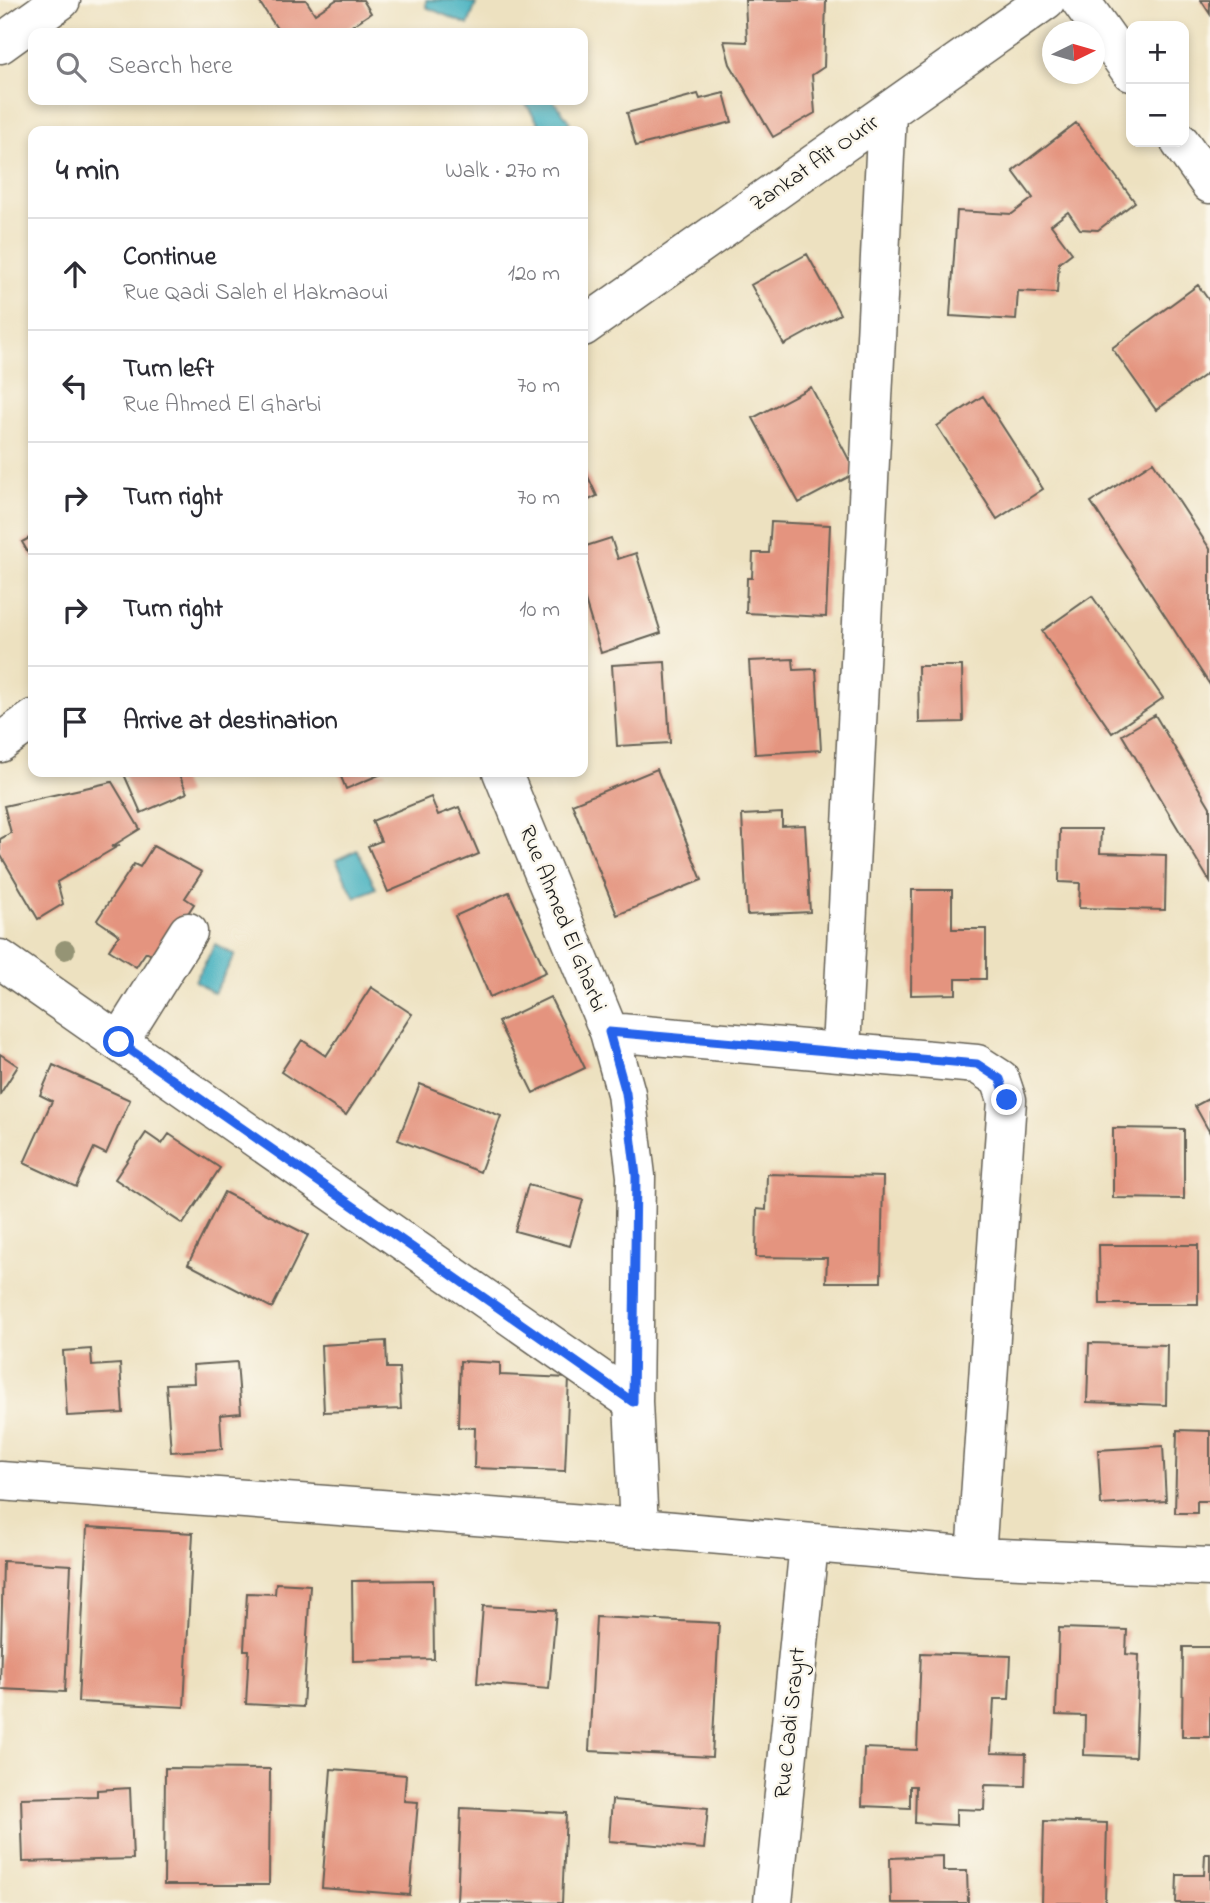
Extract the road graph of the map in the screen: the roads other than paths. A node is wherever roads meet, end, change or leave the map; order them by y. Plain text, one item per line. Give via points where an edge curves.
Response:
1 (61, 0) edge
2 (1046, 0) edge
3 (1080, 0) edge
4 (0, 44) edge
5 (1126, 65) edge
6 (887, 114) junction
7 (1184, 147) edge
8 (1210, 184) edge
9 (588, 323) edge
10 (28, 723) edge
11 (0, 743) edge
12 (504, 777) edge
13 (187, 932) dead end
14 (0, 959) edge
15 (609, 1032) junction
16 (119, 1042) junction
17 (842, 1050) junction
18 (633, 1402) junction
19 (0, 1481) edge
20 (639, 1528) junction
21 (809, 1544) junction
22 (976, 1557) junction
23 (1210, 1567) edge
24 (773, 1903) edge

1 - 4 street
2 - 6 street, Zankat Aït Ourir
3 - 5 street
6 - 9 street, Zankat Aït Ourir
6 - 17 street
7 - 8 street
10 - 11 street
12 - 15 street, Rue Ahmed El Gharbi
13 - 16 street
14 - 16 street
15 - 17 street
15 - 18 street, Rue Ahmed El Gharbi via 626,1093 636,1176
16 - 18 street
17 - 22 street via 977,1064 1000,1079 1007,1100
18 - 20 street, Rue Ahmed El Gharbi
19 - 20 street
20 - 21 street
21 - 22 street
21 - 24 street, Rue Cadi Srayrt
22 - 23 street

